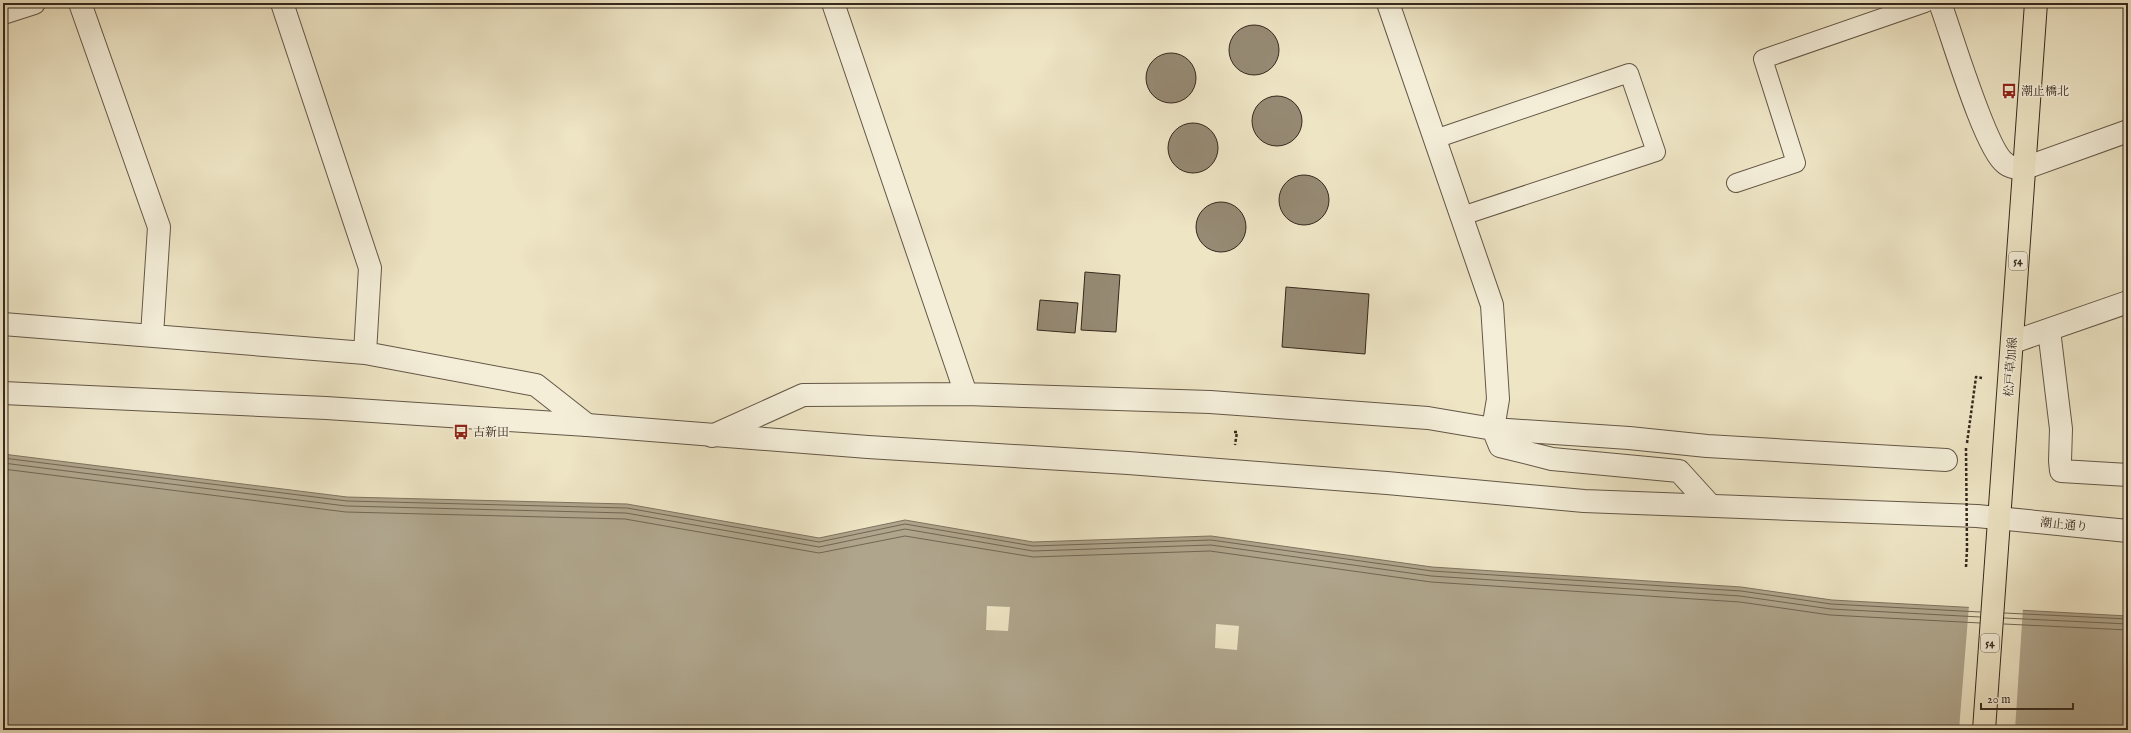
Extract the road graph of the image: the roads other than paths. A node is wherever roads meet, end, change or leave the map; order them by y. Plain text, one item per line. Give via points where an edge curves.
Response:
1 (34, 3) edge
2 (80, 3) edge
3 (282, 3) edge
4 (833, 3) edge
5 (1388, 3) edge
6 (1925, 3) edge
7 (1940, 3) edge
8 (2036, 3) edge
9 (3, 13) edge
10 (2128, 131) edge
11 (1435, 139) junction
12 (2025, 168) junction
13 (1736, 183) dead end
14 (1462, 216) junction
15 (2128, 302) edge
16 (3, 324) edge
17 (2049, 330) junction
18 (152, 335) junction
19 (2013, 342) junction
20 (365, 353) junction
21 (3, 393) edge
22 (966, 394) junction
23 (587, 425) junction
24 (1493, 429) junction
25 (712, 436) junction
26 (1946, 460) dead end
27 (2128, 475) edge
28 (1709, 504) junction
29 (1999, 518) junction
30 (2128, 531) edge
31 (1984, 730) edge

1 - 9 street
2 - 18 street via 159,227
3 - 20 street via 370,268
4 - 22 street
5 - 11 street
6 - 13 lane via 1763,59 1796,162
7 - 12 street via 1989,141 2004,163 2016,168
8 - 12 main road, 松戸草加線 / 54
10 - 12 street
11 - 14 street
11 - 14 lane via 1628,73 1656,152
12 - 19 main road, 松戸草加線 / 54
14 - 24 street via 1492,305 1498,399
15 - 17 street
16 - 18 street
17 - 19 street
17 - 27 street via 2062,429 2061,471
18 - 20 street
19 - 29 main road, 松戸草加線 / 54
20 - 23 street via 536,385
21 - 23 street, 潮止通り via 326,408
22 - 24 street via 1210,402 1428,418
22 - 25 street via 802,395
23 - 25 street, 潮止通り
24 - 26 street via 1707,446
24 - 28 street via 1500,446 1552,459 1679,471
25 - 28 street, 潮止通り via 1128,463 1584,501
28 - 29 street, 潮止通り
29 - 30 street, 潮止通り
29 - 31 main road, 松戸草加線 / 54

